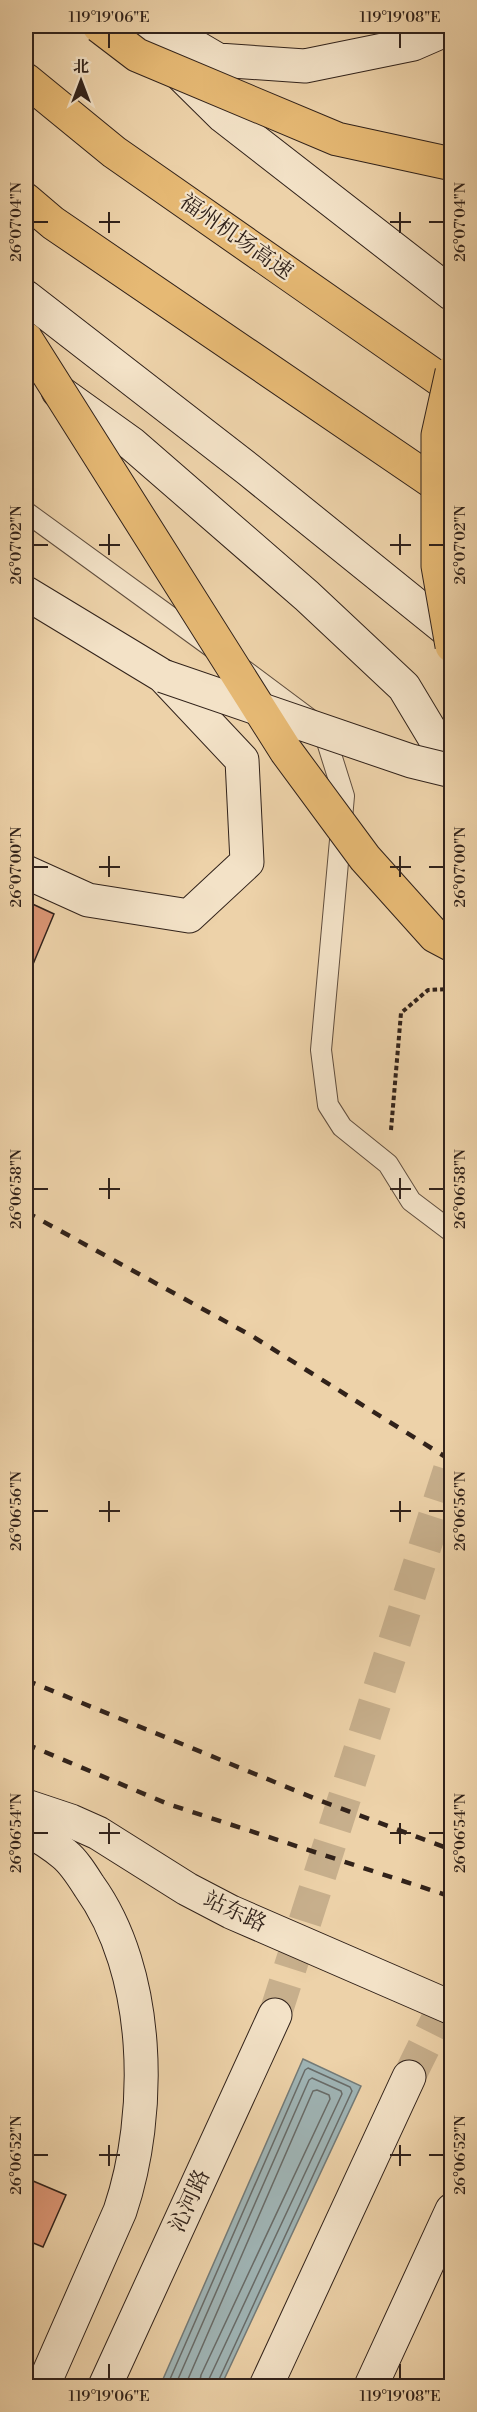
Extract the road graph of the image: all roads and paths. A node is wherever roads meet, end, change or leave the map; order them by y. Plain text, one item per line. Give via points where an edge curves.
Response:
1 (99, 26) edge
2 (132, 26) edge
3 (160, 26) edge
4 (452, 27) edge
5 (26, 80) edge
6 (452, 164) edge
7 (26, 200) edge
8 (452, 294) edge
9 (26, 297) edge
10 (26, 339) edge
11 (26, 367) edge
12 (452, 372) edge
13 (452, 388) edge
14 (452, 495) edge
15 (26, 512) edge
16 (26, 593) edge
17 (452, 634) edge
18 (452, 646) edge
19 (163, 676) junction
20 (452, 769) edge
21 (26, 872) edge
22 (452, 945) edge
23 (452, 990) edge
24 (388, 1164) junction
25 (452, 1232) edge
26 (26, 1806) edge
27 (26, 1829) edge
28 (452, 2008) edge
29 (274, 2015) tunnel mouth
30 (409, 2077) tunnel mouth
31 (452, 2210) edge
32 (43, 2386) edge
33 (105, 2386) edge
34 (266, 2386) edge
35 (371, 2386) edge

1 - 6 highway, bridge via 137,55 337,139
2 - 8 main road via 223,116
3 - 4 main road via 218,60 305,66 413,44
5 - 13 highway, 福州机场高速 via 114,152
7 - 14 highway via 63,230
9 - 17 main road
10 - 22 highway, bridge via 285,751 365,858 435,936
11 - 20 main road via 132,444 308,596 404,687
12 - 18 highway, bridge via 438,435 438,566
15 - 24 lane via 323,729 344,796 321,1050 328,1105 342,1127
16 - 19 main road
19 - 20 main road, bridge via 411,761
19 - 21 main road via 242,760 247,862 189,916 88,900
23 - 24 path via 428,990 401,1013
24 - 25 lane via 411,1201
26 - 28 main road, 站东路 via 98,1833 231,1912
27 - 32 main road via 66,1855 100,1901 114,1928 129,1973 142,2085 138,2135 120,2211
29 - 33 main road, 沁河路
30 - 34 main road
31 - 35 main road

